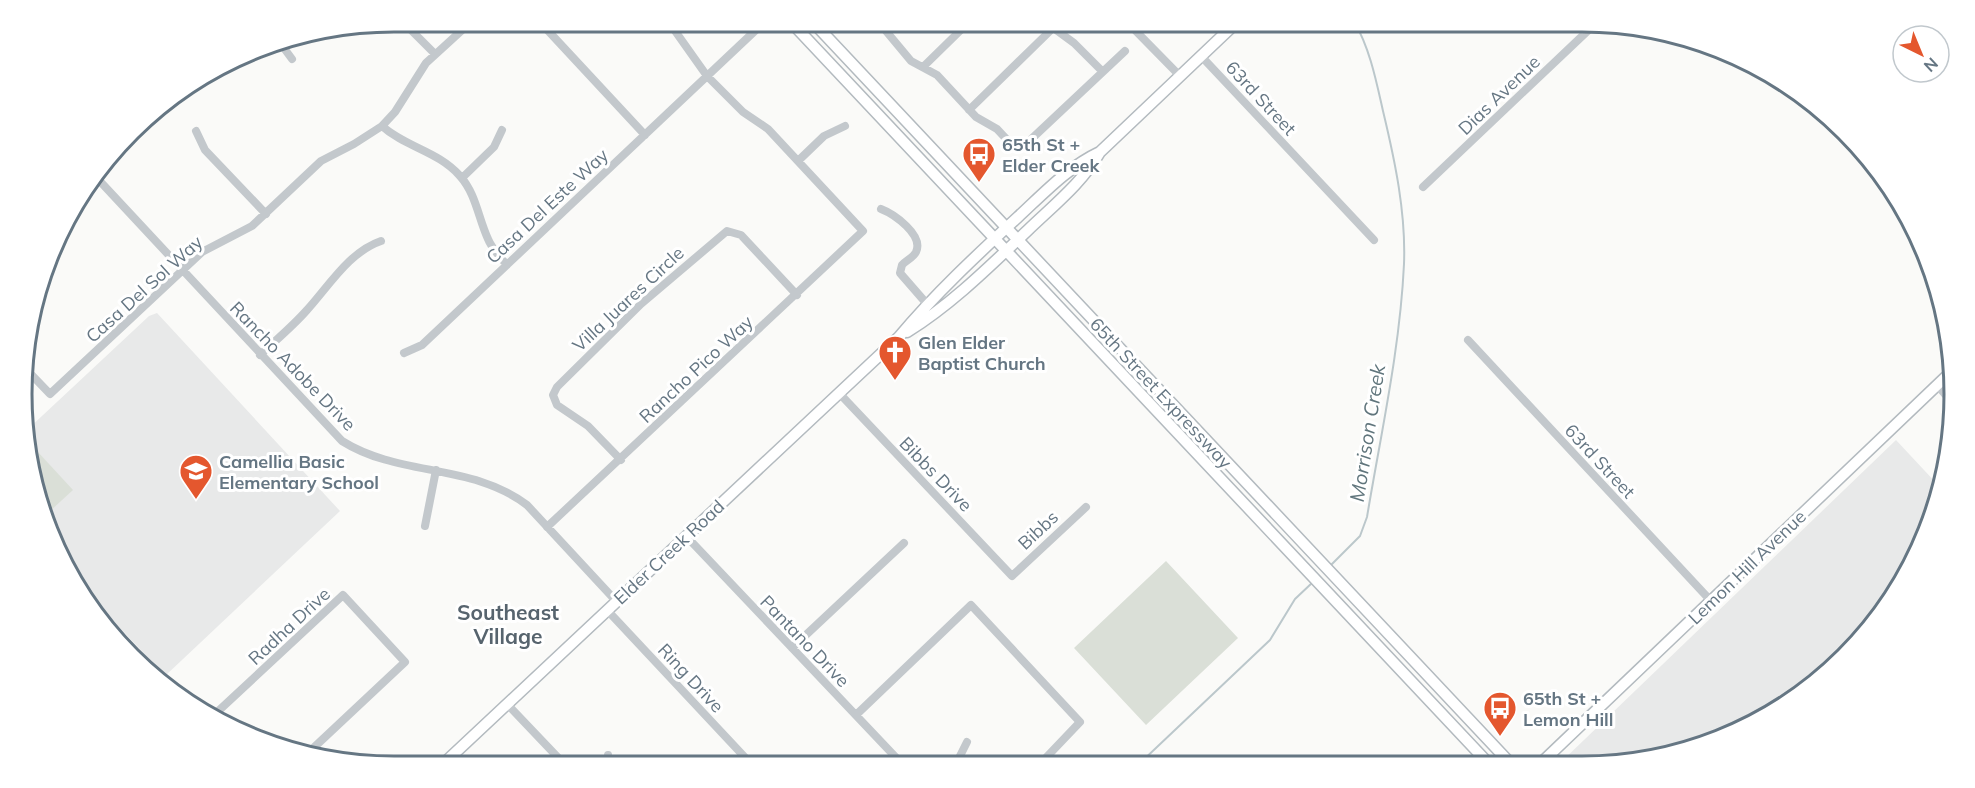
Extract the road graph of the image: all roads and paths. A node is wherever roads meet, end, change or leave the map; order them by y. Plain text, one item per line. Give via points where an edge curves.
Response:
1 (413, 32) edge
2 (460, 32) edge
3 (549, 32) edge
4 (676, 32) edge
5 (754, 32) edge
6 (800, 32) edge
7 (822, 32) edge
8 (887, 32) edge
9 (959, 32) edge
10 (1049, 32) edge
11 (1059, 32) edge
12 (1137, 32) edge
13 (1226, 32) edge
14 (1587, 32) edge
15 (284, 49) edge
16 (1125, 51) dead end
17 (435, 54) junction
18 (1201, 56) junction
19 (292, 59) dead end
20 (923, 67) junction
21 (1102, 71) junction
22 (707, 76) junction
23 (1180, 76) junction
24 (969, 110) junction
25 (382, 126) junction
26 (845, 126) dead end
27 (502, 130) dead end
28 (196, 131) dead end
29 (645, 135) junction
30 (1100, 152) junction
31 (798, 160) junction
32 (462, 178) junction
33 (100, 182) edge
34 (1423, 187) dead end
35 (881, 209) dead end
36 (266, 214) junction
37 (1006, 228) junction
38 (994, 239) junction
39 (1017, 240) junction
40 (1374, 240) dead end
41 (381, 242) dead end
42 (1005, 251) junction
43 (507, 265) junction
44 (182, 271) junction
45 (797, 295) junction
46 (927, 304) junction
47 (900, 337) junction
48 (1468, 340) dead end
49 (404, 353) dead end
50 (260, 355) junction
51 (32, 375) edge
52 (1943, 379) edge
53 (1936, 385) junction
54 (839, 393) junction
55 (1944, 394) edge
56 (621, 460) junction
57 (436, 470) junction
58 (1086, 507) dead end
59 (425, 526) dead end
60 (548, 527) junction
61 (686, 537) junction
62 (904, 543) dead end
63 (1012, 576) joint
64 (1712, 601) junction
65 (616, 602) junction
66 (607, 610) junction
67 (792, 648) junction
68 (507, 704) junction
69 (218, 711) edge
70 (856, 716) junction
71 (967, 742) dead end
72 (314, 748) edge
73 (452, 756) edge
74 (557, 756) edge
75 (744, 756) edge
76 (894, 756) edge
77 (960, 756) edge
78 (1048, 756) edge
79 (1481, 756) edge
80 (1503, 756) edge
81 (1548, 756) edge

1 - 17 street
2 - 17 street, Casa Del Sol Way
3 - 29 street
4 - 22 street
5 - 22 street, Casa Del Este Way
6 - 38 main road, 65th Street Expressway
7 - 37 main road, 65th Street Expressway
8 - 20 street via 912,61
9 - 20 street
10 - 24 street
11 - 21 street
12 - 23 street
13 - 18 main road, Elder Creek Road
14 - 34 street, Dias Avenue
15 - 19 street
16 - 21 street
17 - 25 street, Casa Del Sol Way
18 - 23 main road, Elder Creek Road
18 - 40 street, 63rd Street
20 - 24 street via 937,75
21 - 24 street via 1025,145 1011,144
22 - 29 street, Casa Del Este Way
22 - 31 street
23 - 30 main road, Elder Creek Road
25 - 32 street via 441,159
25 - 36 street, Casa Del Sol Way via 321,161
26 - 31 street via 824,136
27 - 32 street via 494,147
28 - 36 street via 205,150
29 - 43 street, Casa Del Este Way
30 - 37 main road, Elder Creek Road via 1076,163
30 - 39 main road, Elder Creek Road via 1088,173
31 - 45 street, Rancho Pico Way via 863,231
32 - 43 street via 489,241
33 - 44 street, Rancho Adobe Drive
35 - 46 street via 893,213 915,237 918,249 902,265 900,273
36 - 44 street, Casa Del Sol Way via 241,233 202,252
37 - 38 main road, Elder Creek Road
37 - 39 main road, 65th Street Expressway
38 - 42 main road, 65th Street Expressway
38 - 46 main road, Elder Creek Road
39 - 42 main road, Elder Creek Road
39 - 80 main road, 65th Street Expressway
41 - 50 street via 363,250
42 - 47 main road, Elder Creek Road via 936,314
42 - 79 main road, 65th Street Expressway
43 - 49 street, Casa Del Este Way via 422,345
44 - 50 street, Rancho Adobe Drive
44 - 51 street, Casa Del Sol Way via 50,394
45 - 56 street, Rancho Pico Way
45 - 56 street, Villa Juares Circle via 741,235 727,231 641,304 556,387 553,395 557,405 588,426
46 - 47 main road, Elder Creek Road
47 - 54 main road, Elder Creek Road
48 - 64 street, 63rd Street
50 - 57 street, Rancho Adobe Drive via 342,441 377,458
52 - 53 main road, Lemon Hill Avenue
53 - 55 street
53 - 64 main road, Lemon Hill Avenue
54 - 61 main road, Elder Creek Road
54 - 63 street, Bibbs Drive
56 - 60 street, Rancho Pico Way
57 - 59 street
57 - 60 street, Rancho Adobe Drive via 501,488 527,505
58 - 63 street, Bibbs
60 - 65 street, Rancho Adobe Drive
61 - 65 main road, Elder Creek Road
61 - 67 street, Pantano Drive
62 - 67 street
64 - 81 main road, Lemon Hill Avenue
65 - 66 main road, Elder Creek Road
66 - 68 main road, Elder Creek Road
66 - 75 street, Ring Drive
67 - 70 street, Pantano Drive
68 - 73 main road, Elder Creek Road
68 - 74 street
69 - 72 street, Radha Drive via 343,595 405,662
70 - 76 street, Pantano Drive
70 - 78 street via 972,605 1080,722
71 - 77 street

